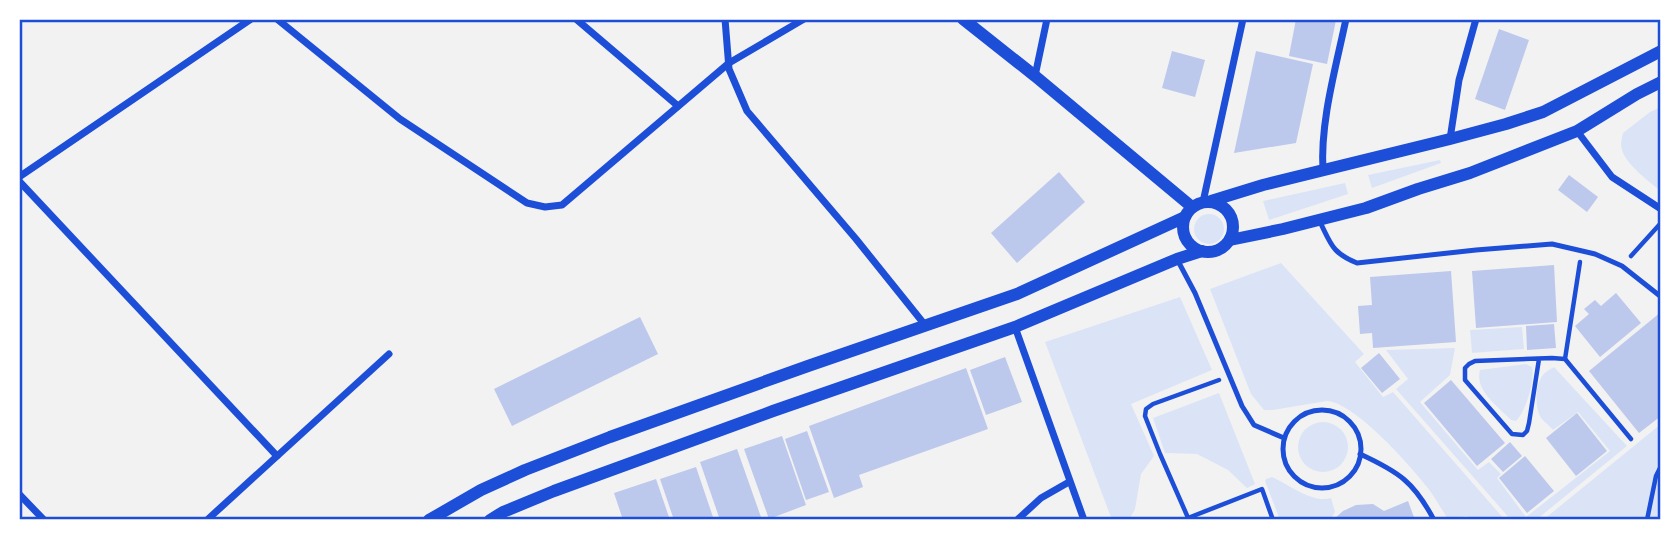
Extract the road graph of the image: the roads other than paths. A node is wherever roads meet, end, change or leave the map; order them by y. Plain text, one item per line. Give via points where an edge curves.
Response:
1 (251, 19) edge
2 (277, 19) edge
3 (576, 19) edge
4 (725, 19) edge
5 (804, 19) edge
6 (963, 19) edge
7 (1047, 19) edge
8 (1243, 19) edge
9 (1346, 19) edge
10 (1476, 19) edge
11 (1661, 51) edge
12 (729, 63) junction
13 (1035, 76) junction
14 (1661, 82) edge
15 (678, 106) junction
16 (1577, 131) junction
17 (1450, 139) junction
18 (1323, 170) junction
19 (19, 179) edge
20 (1198, 207) junction
21 (1661, 209) edge
22 (1318, 219) junction
23 (1230, 240) junction
24 (1202, 251) junction
25 (1177, 259) junction
26 (1660, 296) edge
27 (925, 326) junction
28 (1015, 327) junction
29 (389, 354) dead end
30 (1284, 438) junction
31 (1360, 454) junction
32 (276, 456) junction
33 (1069, 482) junction
34 (19, 494) edge
35 (44, 520) edge
36 (207, 520) edge
37 (429, 520) edge
38 (490, 520) edge
39 (1017, 520) edge
40 (1084, 520) edge
41 (1434, 520) edge

1 - 19 street
2 - 15 street via 400,119 527,203 544,207 562,205
3 - 15 street
4 - 12 street
5 - 12 street
6 - 13 street
7 - 13 street
8 - 20 street
9 - 18 street via 1325,120
10 - 17 street via 1458,80
11 - 17 street via 1543,112
12 - 15 street
12 - 27 street via 747,111
13 - 20 street
14 - 16 street
16 - 21 street via 1612,177
16 - 22 street via 1366,208
17 - 18 street
18 - 20 street
19 - 32 street
20 - 23 street via 1224,207 1233,219
20 - 24 street via 1183,226 1188,242
20 - 27 street via 1017,294
22 - 23 street
22 - 26 lane via 1335,251 1357,263 1552,244 1622,266
23 - 24 street via 1218,251
24 - 25 street
25 - 28 street
25 - 30 lane via 1242,406 1254,425
27 - 37 street via 525,470
28 - 33 street
28 - 38 street via 761,415
29 - 32 street
30 - 31 lane via 1306,412 1332,411 1353,425
30 - 31 lane via 1287,469 1306,486 1319,489 1344,482
31 - 41 lane via 1415,487
32 - 36 street
33 - 39 street via 1041,498
33 - 40 street
34 - 35 street

